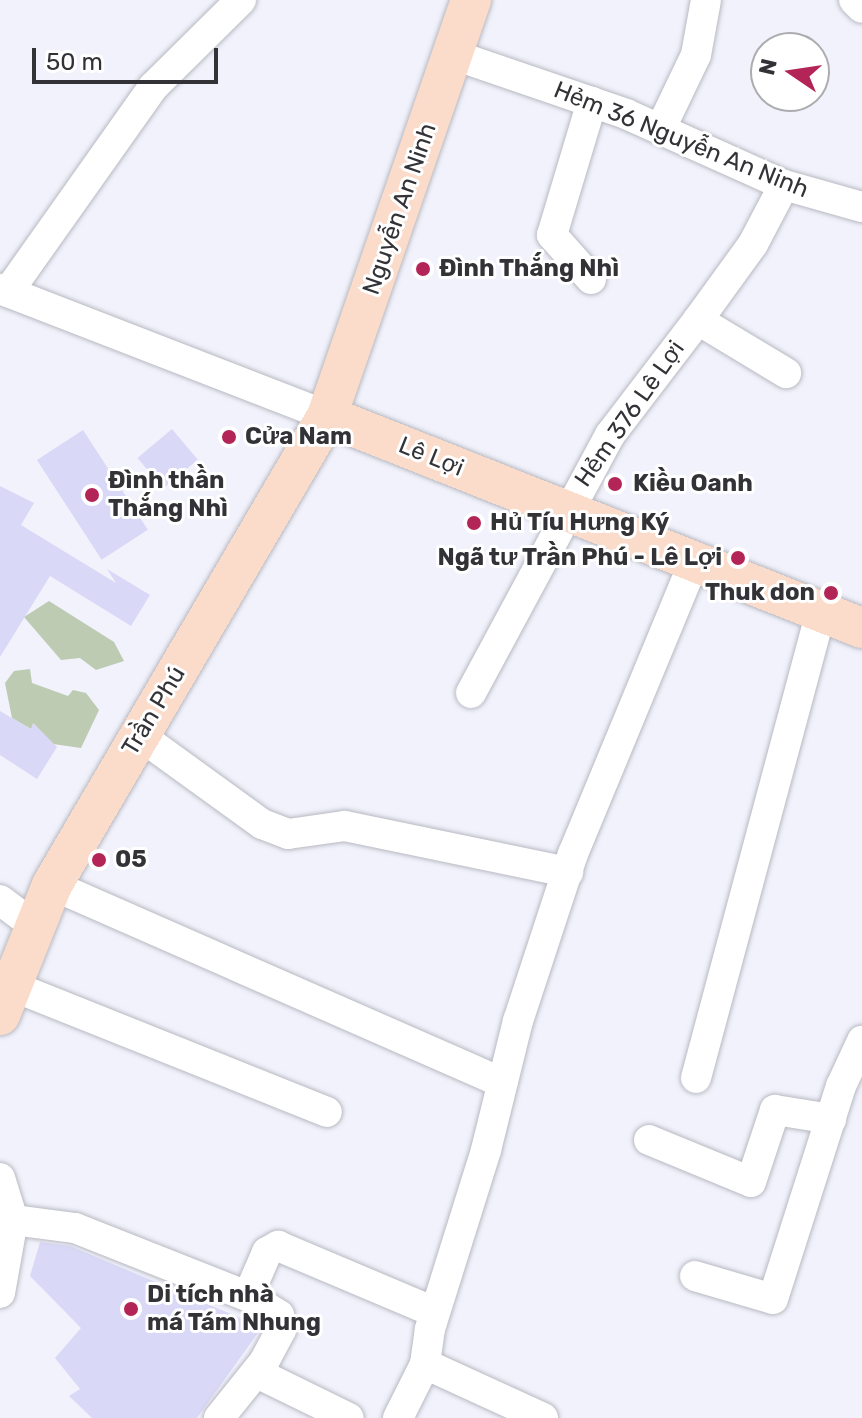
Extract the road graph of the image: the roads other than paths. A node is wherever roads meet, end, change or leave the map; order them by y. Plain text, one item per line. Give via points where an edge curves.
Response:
1 (241, 0) edge
2 (471, 0) edge
3 (706, 0) edge
4 (854, 0) edge
5 (862, 8) edge
6 (454, 55) junction
7 (592, 102) junction
8 (661, 128) junction
9 (784, 185) junction
10 (862, 207) edge
11 (591, 279) dead end
12 (4, 290) edge
13 (698, 320) junction
14 (786, 373) dead end
15 (327, 416) junction
16 (565, 510) junction
17 (696, 557) junction
18 (821, 612) junction
19 (862, 628) edge
20 (471, 693) dead end
21 (139, 735) junction
22 (568, 872) junction
23 (52, 885) junction
24 (0, 900) edge
25 (36, 927) junction
26 (6, 1000) edge
27 (862, 1041) edge
28 (696, 1078) dead end
29 (502, 1083) junction
30 (327, 1112) dead end
31 (831, 1119) junction
32 (649, 1140) dead end
33 (0, 1178) edge
34 (13, 1220) junction
35 (695, 1276) dead end
36 (0, 1293) edge
37 (248, 1296) junction
38 (434, 1312) junction
39 (425, 1364) junction
40 (257, 1373) junction
41 (219, 1418) edge
42 (349, 1418) edge
43 (398, 1418) edge
44 (543, 1418) edge

1 - 12 street via 153,87
2 - 6 main road, Nguyễn An Ninh
3 - 8 street via 696,55
4 - 5 street
6 - 7 street, Hẻm 36 Nguyễn An Ninh
6 - 15 main road, Nguyễn An Ninh
7 - 8 street, Hẻm 36 Nguyễn An Ninh
7 - 11 street via 552,235
8 - 9 street, Hẻm 36 Nguyễn An Ninh
9 - 10 street, Hẻm 36 Nguyễn An Ninh
9 - 13 street, Hẻm 376 Lê Lợi via 753,244
12 - 15 street, Lê Lợi
13 - 14 street
13 - 16 street, Hẻm 376 Lê Lợi via 610,435
15 - 16 main road, Lê Lợi
15 - 21 main road, Trần Phú
16 - 17 main road, Lê Lợi
16 - 20 street, Hẻm 376 Lê Lợi
17 - 18 main road, Lê Lợi
17 - 22 street via 601,777
18 - 19 main road, Lê Lợi
18 - 28 street
21 - 22 street via 262,824 288,834 345,826
21 - 23 main road, Trần Phú
22 - 29 street
23 - 25 main road, Trần Phú
23 - 29 street via 377,1033
24 - 25 street
25 - 26 main road, Trần Phú
26 - 30 street
27 - 31 street
29 - 38 street
31 - 32 street via 775,1110 751,1182
31 - 35 street via 773,1299
33 - 34 street
34 - 36 street
34 - 37 street via 75,1228
37 - 38 street via 267,1252 278,1246
37 - 40 street via 283,1321
38 - 39 street
39 - 43 street
39 - 44 street
40 - 41 street
40 - 42 street

